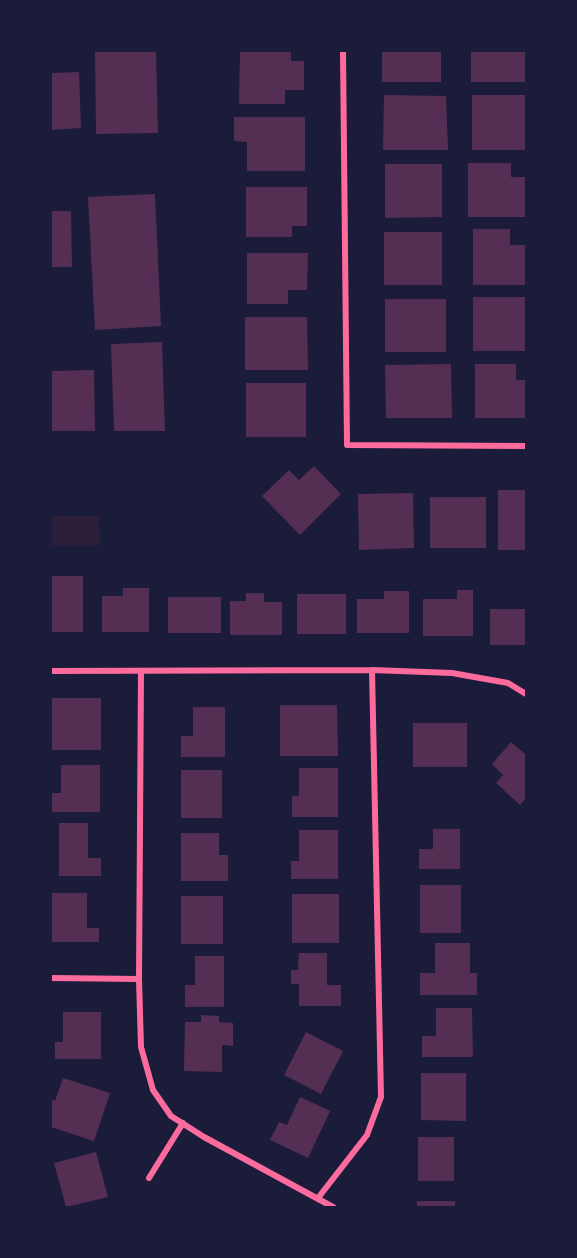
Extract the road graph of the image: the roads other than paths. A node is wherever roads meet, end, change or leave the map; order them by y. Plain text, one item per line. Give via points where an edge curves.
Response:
1 (343, 51) edge
2 (526, 446) edge
3 (372, 670) junction
4 (51, 671) edge
5 (141, 672) junction
6 (526, 694) edge
7 (51, 978) edge
8 (139, 979) junction
9 (183, 1123) junction
10 (149, 1178) dead end
11 (318, 1198) junction
12 (333, 1207) edge

1 - 2 street via 347,445
3 - 5 street
3 - 6 street via 452,673 508,683
3 - 11 street via 381,1097 367,1135
4 - 5 street
5 - 8 street
7 - 8 street
8 - 9 street via 141,1047 153,1090 171,1116
9 - 10 street
9 - 11 street
11 - 12 street

